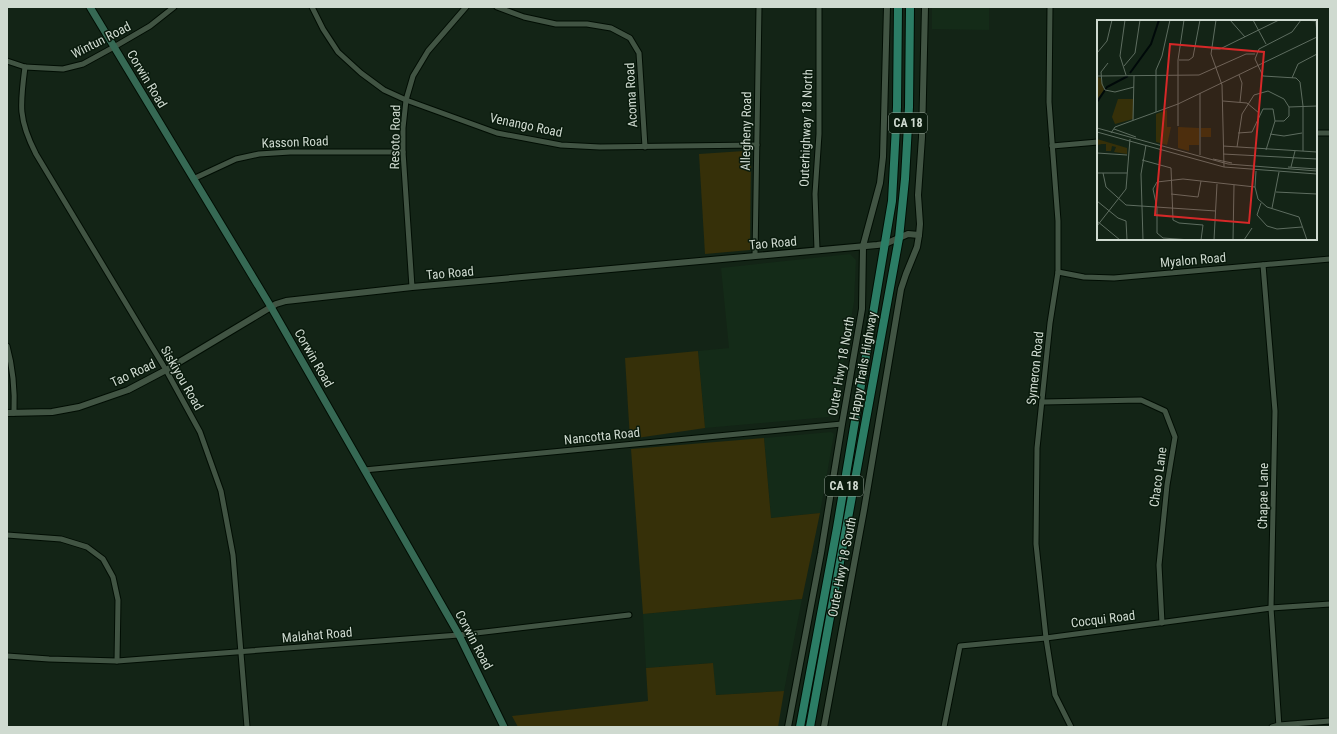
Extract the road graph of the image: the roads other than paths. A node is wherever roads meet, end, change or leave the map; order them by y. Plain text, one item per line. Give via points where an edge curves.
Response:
1 (90, 7) edge
2 (174, 7) edge
3 (312, 7) edge
4 (466, 7) edge
5 (497, 7) edge
6 (759, 7) edge
7 (819, 7) edge
8 (887, 7) edge
9 (898, 7) edge
10 (910, 7) edge
11 (925, 7) edge
12 (1050, 7) edge
13 (114, 47) junction
14 (7, 61) edge
15 (25, 67) junction
16 (406, 100) junction
17 (1317, 133) edge
18 (1330, 133) edge
19 (1097, 142) edge
20 (757, 145) junction
21 (1052, 146) junction
22 (645, 147) junction
23 (403, 152) junction
24 (193, 179) junction
25 (919, 235) junction
26 (899, 238) junction
27 (885, 244) junction
28 (863, 246) junction
29 (817, 250) junction
30 (755, 256) junction
31 (1330, 259) edge
32 (1263, 265) junction
33 (1058, 272) junction
34 (412, 287) junction
35 (271, 307) junction
36 (7, 346) edge
37 (166, 370) junction
38 (1043, 402) junction
39 (7, 413) edge
40 (14, 413) junction
41 (842, 424) junction
42 (364, 470) junction
43 (7, 535) edge
44 (1330, 604) edge
45 (1271, 608) junction
46 (629, 615) dead end
47 (1162, 623) junction
48 (459, 635) junction
49 (1046, 638) junction
50 (242, 652) junction
51 (7, 656) edge
52 (118, 661) junction
53 (1330, 720) edge
54 (1279, 726) edge
55 (247, 727) edge
56 (504, 727) edge
57 (788, 727) edge
58 (800, 727) edge
59 (810, 727) edge
60 (824, 727) edge
61 (944, 727) edge
62 (1071, 727) edge
63 (1272, 727) edge

1 - 13 main road, Corwin Road
2 - 13 street, Wintun Road via 150,26
3 - 16 street, Venango Road via 338,52 384,90
4 - 16 street, Resoto Road via 428,51 413,76
5 - 22 street, Acoma Road via 524,17 556,24 587,24 611,28 630,38 639,53
6 - 20 street, Allegheny Road
7 - 29 street, Outerhighway 18 North via 819,134 815,194
8 - 28 street, Outer Hwy 18 North via 883,158 880,183
9 - 27 main road, Happy Trails Highway / CA 18 via 895,172
10 - 26 main road, Happy Trails Highway / CA 18 via 909,107
11 - 25 street, Outer Hwy 18 South via 918,195
12 - 21 street, Symeron Road via 1049,102
13 - 15 street, Wintun Road via 83,64 63,69
13 - 24 main road, Corwin Road
14 - 15 street, Wintun Road
15 - 37 street, Siskiyou Road via 21,108 27,136
16 - 22 street, Venango Road via 497,133 561,145 600,148
16 - 23 street, Resoto Road
17 - 18 street
19 - 21 street
20 - 22 street, Venango Road
20 - 30 street, Allegheny Road
21 - 33 street, Symeron Road via 1058,221
23 - 24 street, Kasson Road via 259,154 236,159
23 - 34 street, Resoto Road
24 - 35 main road, Corwin Road
25 - 26 street, Tao Road via 908,234
25 - 60 street, Outer Hwy 18 South via 900,295
26 - 27 street, Tao Road
26 - 59 main road, Happy Trails Highway / CA 18
27 - 28 street, Tao Road
27 - 58 main road, Happy Trails Highway / CA 18
28 - 29 street, Tao Road
28 - 41 street, Outer Hwy 18 North via 862,309
29 - 30 street, Tao Road
30 - 34 street, Tao Road
31 - 32 street, Myalon Road
32 - 33 street, Myalon Road via 1114,278 1084,277
32 - 45 street, Chapae Lane via 1275,411
33 - 38 street, Symeron Road via 1050,323
34 - 35 street, Tao Road via 286,301
35 - 37 street, Tao Road
35 - 42 main road, Corwin Road
36 - 40 street via 15,393
37 - 40 street, Tao Road via 128,390 79,407 52,412
37 - 50 street, Siskiyou Road via 200,432 221,491 233,555
38 - 47 street, Chaco Lane via 1141,400 1165,412 1175,438 1167,485 1160,565
38 - 49 street, Symeron Road via 1037,448 1036,544
39 - 40 street, Tao Road
41 - 42 street, Nancotta Road
41 - 57 street, Outer Hwy 18 North
42 - 48 main road, Corwin Road
43 - 52 street via 61,539 87,547 103,559 113,576 118,600
44 - 45 street, Cocqui Road
45 - 47 street, Cocqui Road
45 - 54 street, Chapae Lane
46 - 48 street, Malahat Road
47 - 49 street, Cocqui Road
48 - 50 street, Malahat Road
48 - 56 main road, Corwin Road
49 - 61 street, Cocqui Road via 960,646
49 - 62 street, Symeron Road via 1055,695
50 - 52 street, Malahat Road
50 - 55 street, Siskiyou Road
51 - 52 street, Malahat Road
53 - 54 street
54 - 63 street

